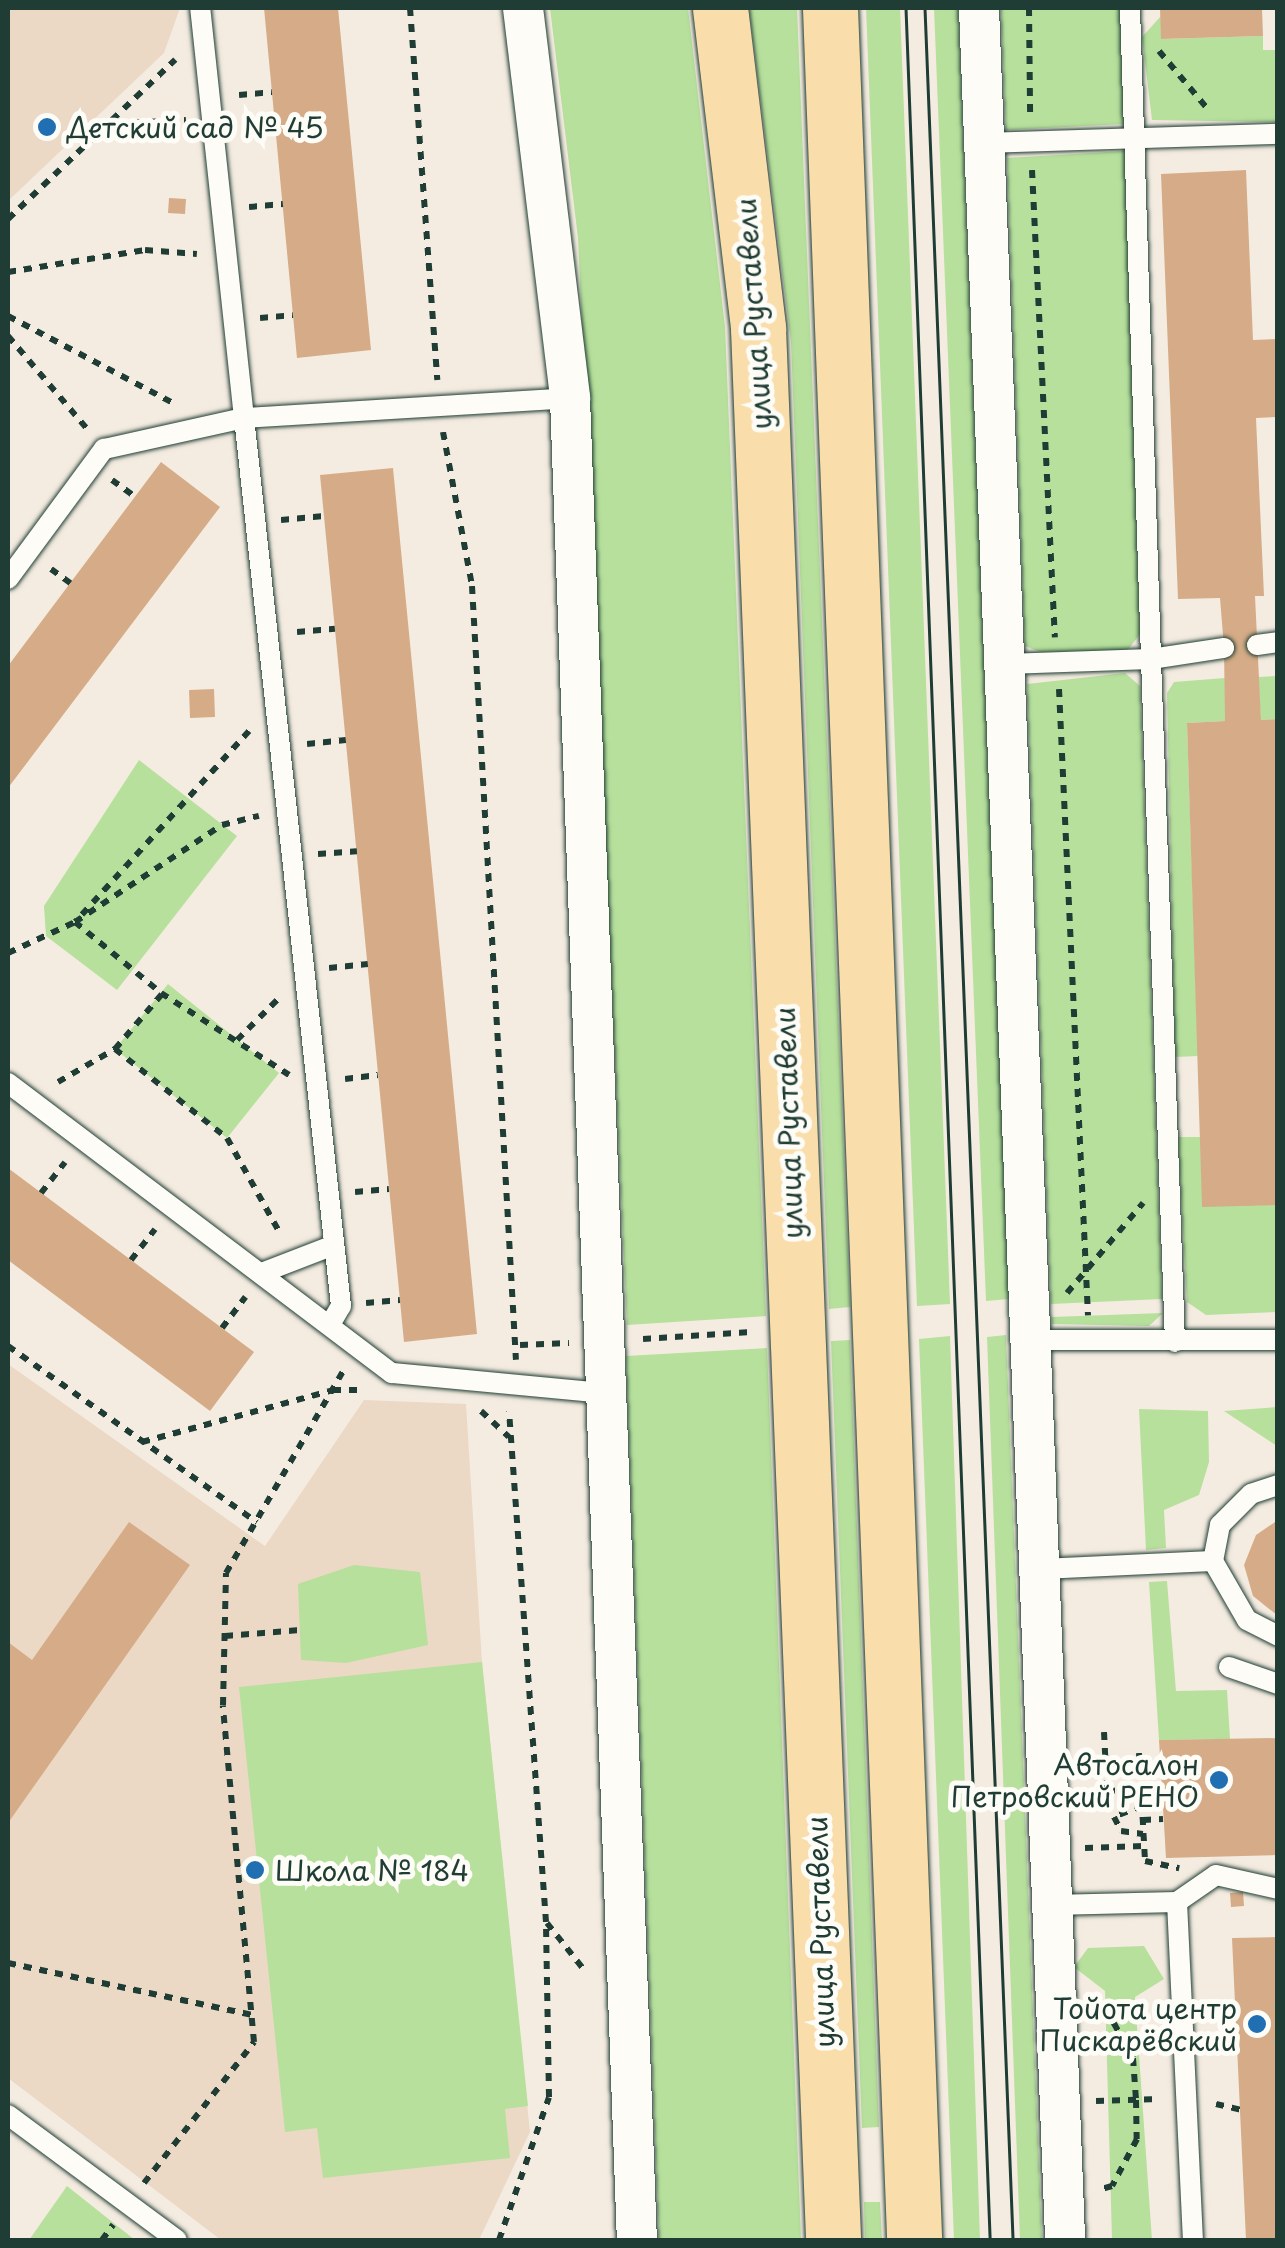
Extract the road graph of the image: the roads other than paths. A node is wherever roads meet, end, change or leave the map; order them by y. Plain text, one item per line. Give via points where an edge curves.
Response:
1 (522, 8) edge
2 (720, 8) edge
3 (830, 8) edge
4 (980, 8) edge
5 (1130, 12) edge
6 (201, 18) edge
7 (1278, 134) edge
8 (1135, 136) junction
9 (985, 144) junction
10 (570, 398) junction
11 (244, 418) junction
12 (8, 579) edge
13 (1224, 648) dead end
14 (1151, 659) junction
15 (1006, 664) junction
16 (8, 1082) edge
17 (334, 1245) junction
18 (264, 1272) junction
19 (330, 1324) junction
20 (1043, 1325) junction
21 (1278, 1340) edge
22 (1175, 1342) junction
23 (603, 1393) junction
24 (1278, 1485) edge
25 (1213, 1561) junction
26 (1041, 1569) junction
27 (1278, 1636) edge
28 (1229, 1667) dead end
29 (1278, 1684) edge
30 (1278, 1889) edge
31 (1183, 1894) junction
32 (1052, 1905) junction
33 (8, 2115) edge
34 (912, 2179) junction
35 (830, 2182) junction
36 (177, 2240) edge
37 (637, 2240) edge
38 (833, 2240) edge
39 (914, 2240) edge
40 (1065, 2240) edge
41 (1193, 2240) edge

1 - 10 street
2 - 35 main road, улица Руставели via 758,328
3 - 34 main road
4 - 9 street
5 - 8 lane
6 - 11 lane
7 - 8 lane
8 - 9 lane
8 - 14 lane
9 - 15 street
10 - 11 lane
10 - 23 street
11 - 12 lane via 104,449
11 - 17 lane
13 - 14 lane
14 - 15 lane
14 - 22 lane
15 - 20 street
16 - 18 lane
17 - 18 lane
17 - 19 lane via 340,1306
18 - 19 lane
19 - 23 lane via 410,1381
20 - 22 lane
20 - 26 street
21 - 22 lane
23 - 37 street
24 - 25 lane via 1251,1494 1220,1525
25 - 26 lane
25 - 27 lane via 1246,1620
26 - 32 street
28 - 29 lane
30 - 31 lane via 1229,1874
31 - 32 lane
31 - 41 lane
32 - 40 street
33 - 36 lane
34 - 35 main road via 874,2170
34 - 39 main road
35 - 38 main road, улица Руставели

